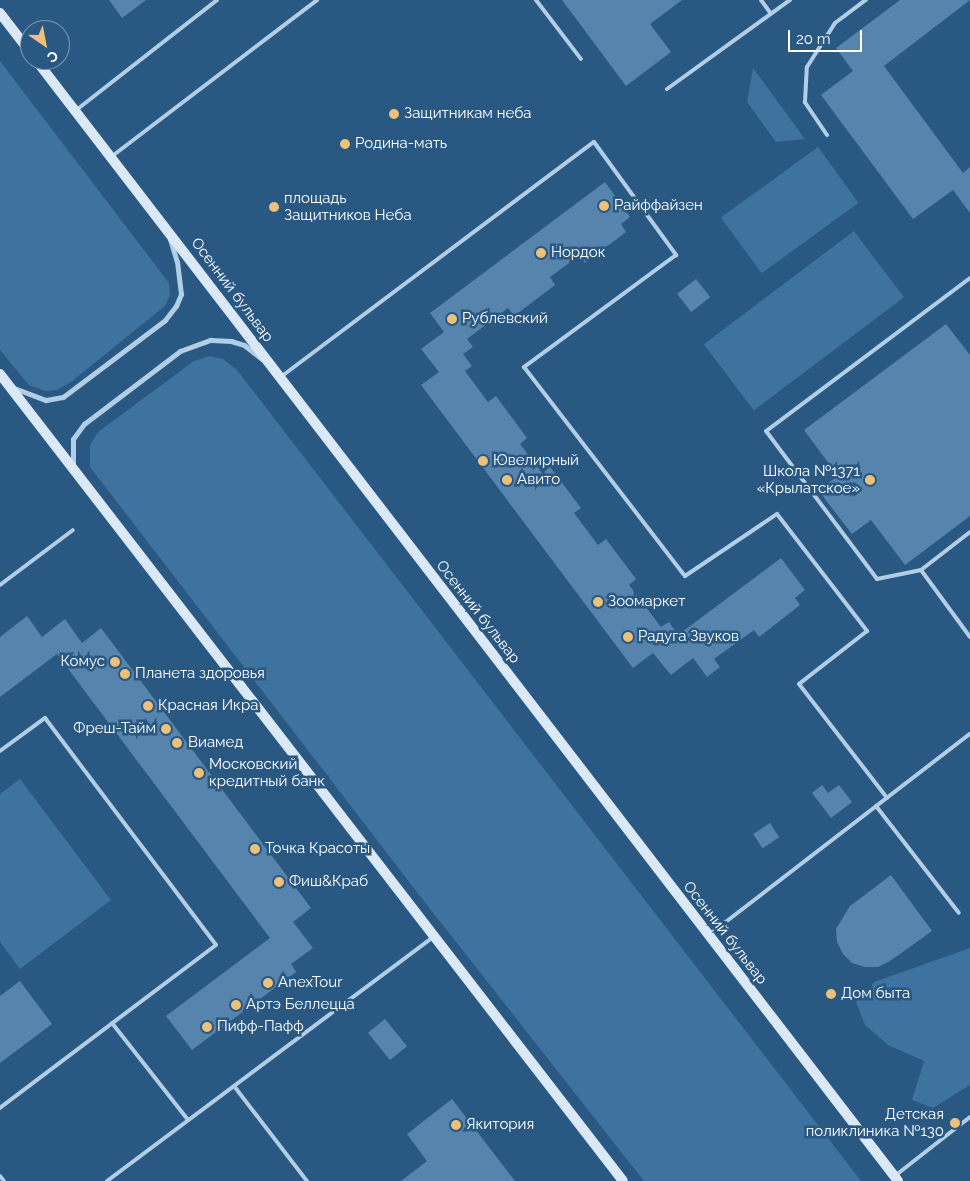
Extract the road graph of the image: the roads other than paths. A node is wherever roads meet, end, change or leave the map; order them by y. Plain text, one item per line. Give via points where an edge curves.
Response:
1 (217, 0) edge
2 (317, 0) edge
3 (536, 0) edge
4 (761, 0) edge
5 (790, 0) edge
6 (866, 0) edge
7 (0, 12) edge
8 (771, 14) junction
9 (20, 39) edge
10 (581, 60) dead end
11 (44, 70) edge
12 (667, 90) dead end
13 (75, 111) junction
14 (827, 135) dead end
15 (111, 157) junction
16 (168, 230) junction
17 (970, 278) edge
18 (278, 374) junction
19 (3, 381) edge
20 (84, 483) junction
21 (73, 530) dead end
22 (970, 532) edge
23 (920, 570) junction
24 (0, 585) edge
25 (970, 636) edge
26 (970, 734) edge
27 (0, 751) edge
28 (887, 798) junction
29 (876, 806) junction
30 (959, 913) dead end
31 (708, 936) junction
32 (432, 938) junction
33 (112, 1023) junction
34 (234, 1086) junction
35 (0, 1108) edge
36 (970, 1117) edge
37 (188, 1120) junction
38 (0, 1176) edge
39 (896, 1179) edge
40 (4, 1181) edge
41 (107, 1181) edge
42 (307, 1181) edge
43 (623, 1181) edge

1 - 13 lane
2 - 15 lane
3 - 10 lane
4 - 8 lane
5 - 8 lane
6 - 14 lane via 835,23 807,67 806,102
7 - 9 street
8 - 12 lane
11 - 13 street, Осенний бульвар
13 - 15 street, Осенний бульвар
15 - 16 street, Осенний бульвар
16 - 18 street, Осенний бульвар
16 - 19 street via 178,262 181,294 165,320 63,397 46,400
17 - 23 lane via 766,431 877,579
18 - 20 street via 244,346 231,341 211,340 180,351 77,431 72,456
18 - 28 lane via 594,142 676,255 524,367 685,576 776,514 867,630 798,684
18 - 31 street, Осенний бульвар
19 - 20 street
20 - 32 street
21 - 24 lane
22 - 23 lane
23 - 25 lane
26 - 28 lane
27 - 33 lane via 45,718 216,945
28 - 29 lane
29 - 30 lane
29 - 31 lane
31 - 39 street, Осенний бульвар
32 - 34 lane
32 - 43 street
33 - 35 lane
33 - 37 lane
34 - 37 lane
34 - 42 lane
36 - 39 lane
37 - 41 lane
38 - 40 lane

